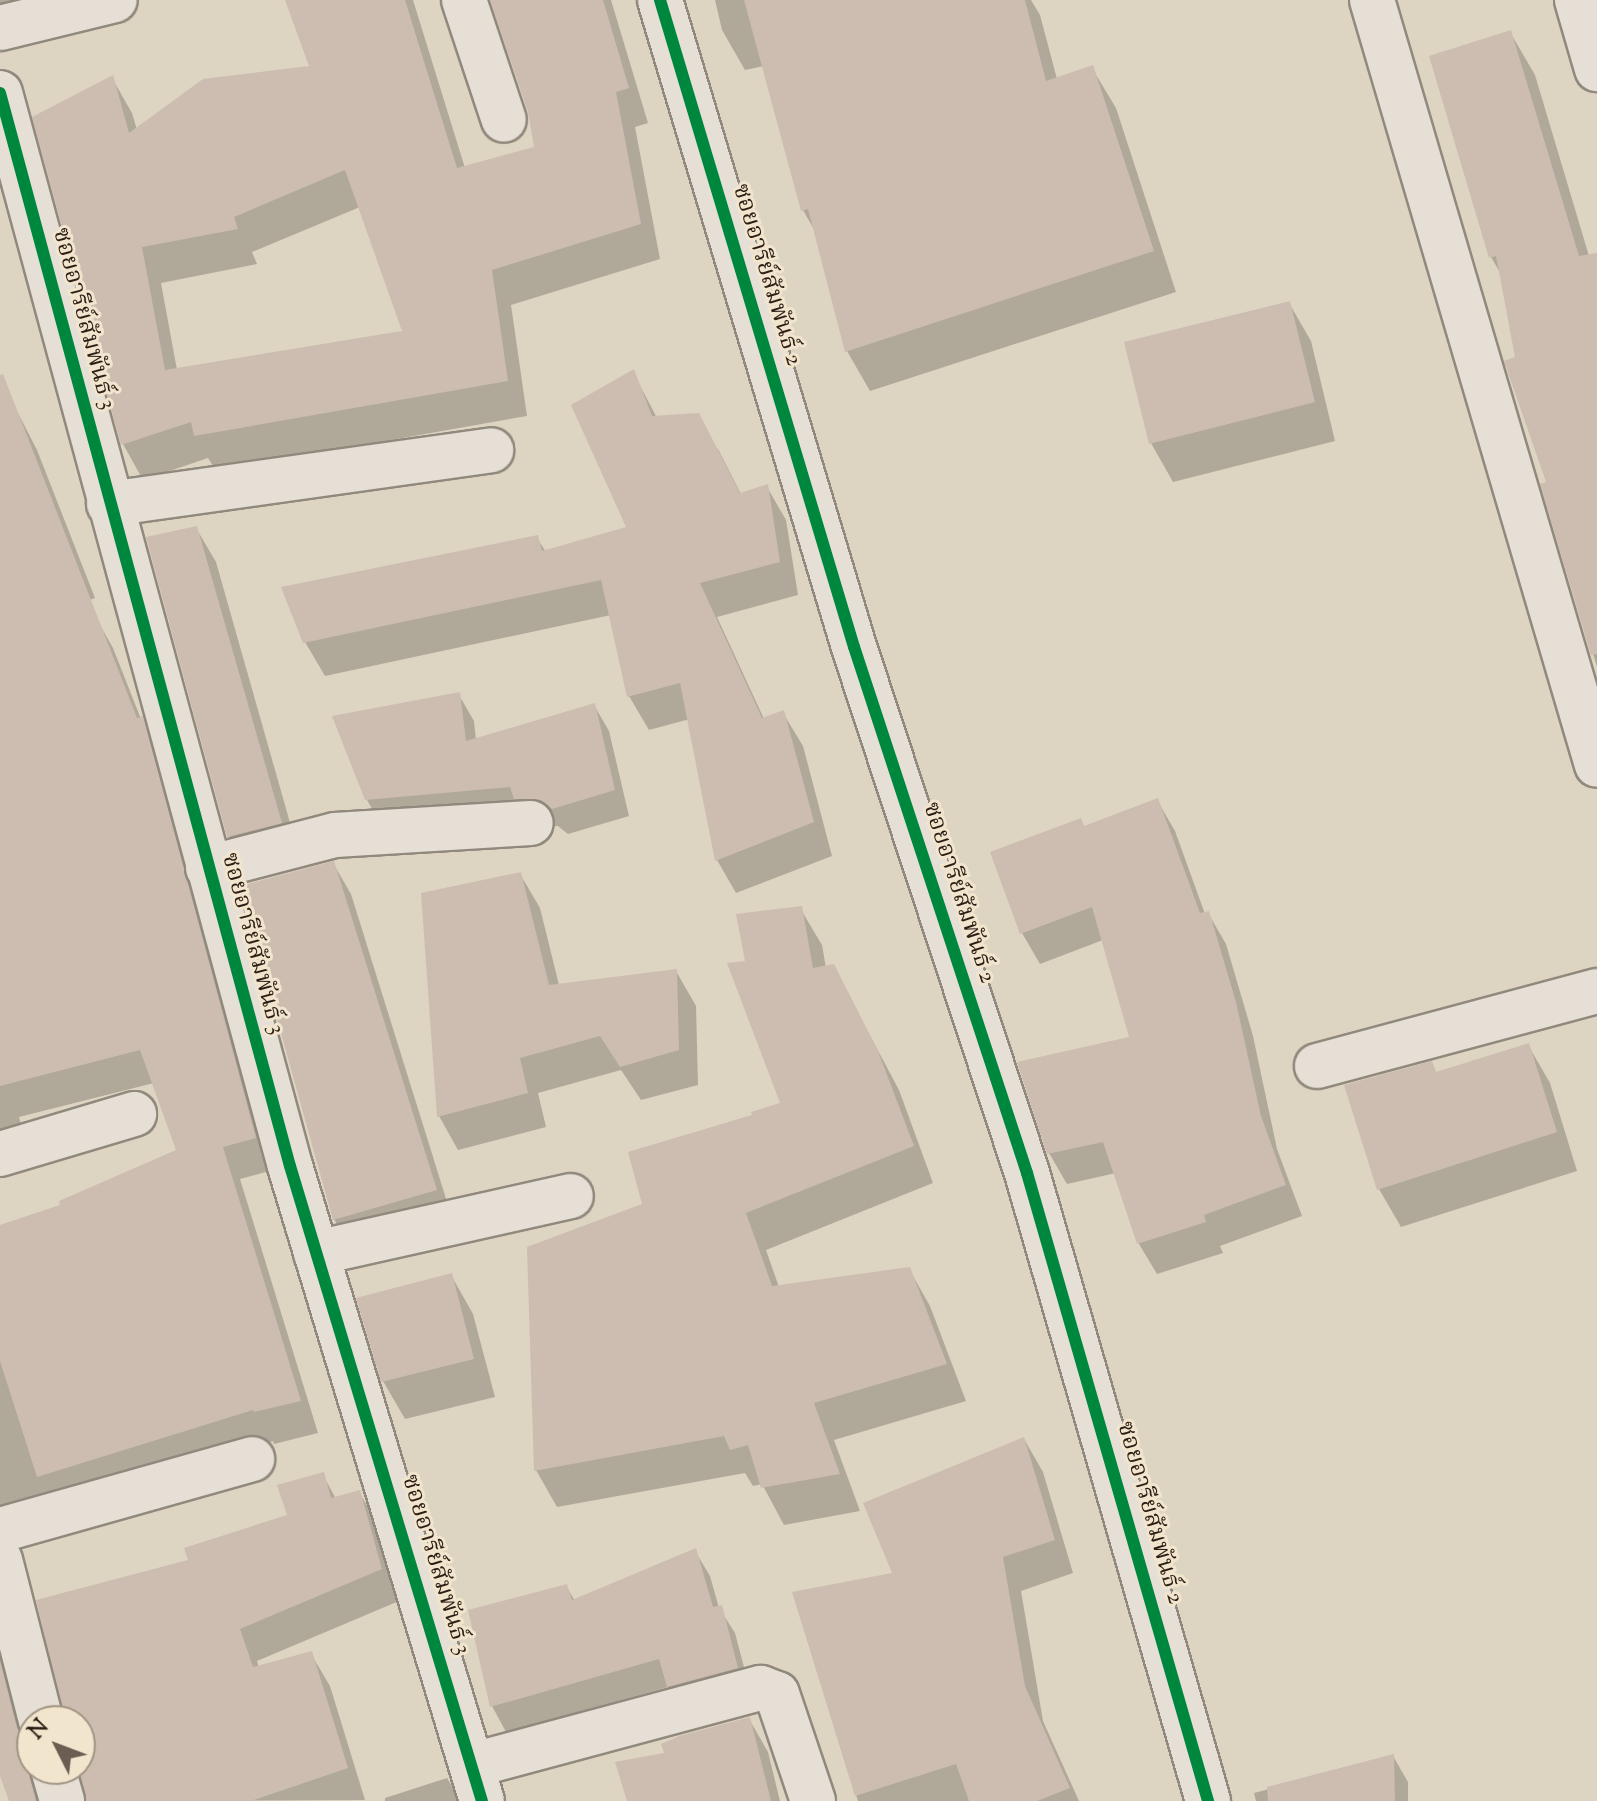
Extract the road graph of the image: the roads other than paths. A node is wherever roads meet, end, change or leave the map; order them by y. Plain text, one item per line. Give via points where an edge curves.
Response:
1 (115, 0) edge
2 (464, 0) edge
3 (660, 0) edge
4 (1372, 0) edge
5 (1577, 0) edge
6 (0, 28) edge
7 (1597, 69) edge
8 (0, 93) edge
9 (504, 120) dead end
10 (491, 450) dead end
11 (109, 504) junction
12 (1597, 765) edge
13 (531, 823) dead end
14 (208, 868) junction
15 (1597, 991) edge
16 (1317, 1066) dead end
17 (134, 1114) dead end
18 (0, 1154) edge
19 (571, 1196) dead end
20 (316, 1253) junction
21 (252, 1459) dead end
22 (0, 1530) edge
23 (0, 1560) edge
24 (37, 1705) edge
25 (478, 1783) edge
26 (813, 1801) edge
27 (1208, 1801) edge

1 - 6 street
2 - 9 street
3 - 27 street, ซอยอารีย์สัมพันธ์ 2 via 854,647 1027,1173
4 - 12 street
5 - 7 street
8 - 11 street, ซอยอารีย์สัมพันธ์ 3
10 - 11 street
11 - 14 street, ซอยอารีย์สัมพันธ์ 3
13 - 14 street via 335,835
14 - 20 street, ซอยอารีย์สัมพันธ์ 3
15 - 16 street
17 - 18 street
19 - 20 street
20 - 25 street, ซอยอารีย์สัมพันธ์ 3
21 - 22 street
23 - 24 street
25 - 26 street via 761,1688 777,1694

